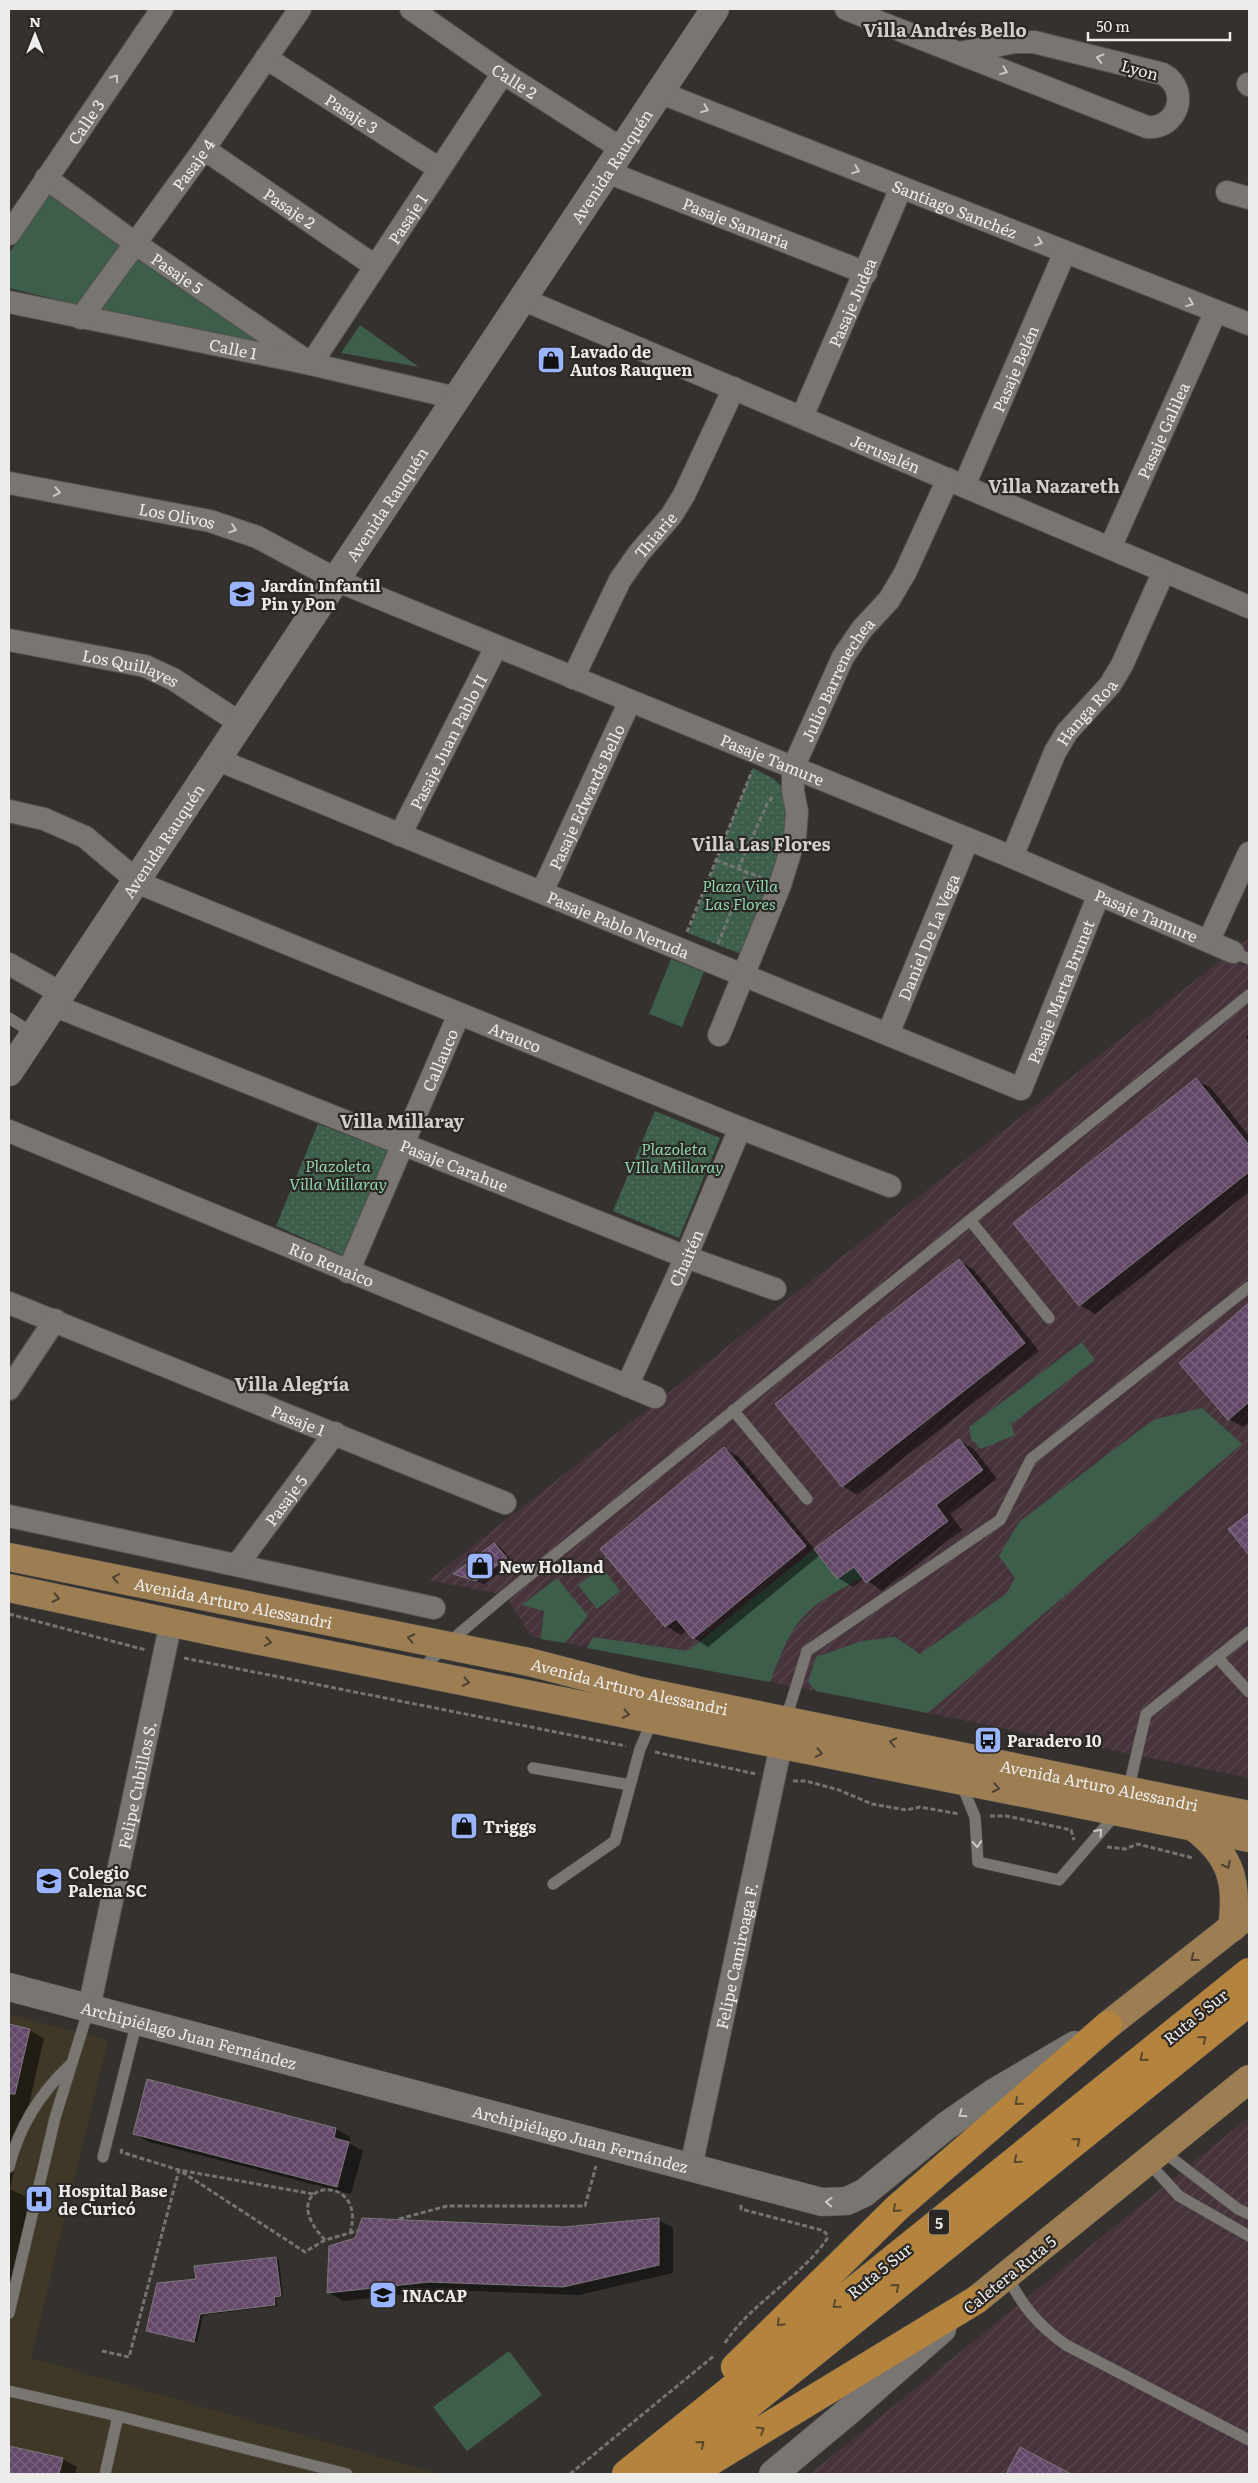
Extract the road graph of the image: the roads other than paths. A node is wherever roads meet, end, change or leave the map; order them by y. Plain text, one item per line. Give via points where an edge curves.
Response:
1 (162, 9) edge
2 (300, 9) edge
3 (411, 9) edge
4 (715, 9) edge
5 (846, 9) edge
6 (958, 53) junction
7 (266, 58) junction
8 (503, 73) junction
9 (659, 92) junction
10 (204, 149) junction
11 (622, 149) junction
12 (438, 168) junction
13 (607, 172) junction
14 (46, 178) junction
15 (901, 188) junction
16 (1226, 192) dead end
17 (1249, 198) edge
18 (9, 234) edge
19 (136, 244) junction
20 (1065, 252) junction
21 (375, 266) junction
22 (866, 273) junction
23 (522, 299) junction
24 (9, 302) edge
25 (1215, 313) junction
26 (81, 318) junction
27 (1249, 324) edge
28 (311, 364) junction
29 (734, 388) junction
30 (456, 398) junction
31 (802, 417) junction
32 (9, 483) edge
33 (956, 483) junction
34 (1110, 548) junction
35 (1164, 571) junction
36 (336, 580) junction
37 (1249, 607) edge
38 (9, 640) edge
39 (496, 648) junction
40 (573, 678) junction
41 (630, 701) junction
42 (240, 723) junction
43 (216, 759) junction
44 (793, 768) junction
45 (9, 811) edge
46 (400, 835) junction
47 (968, 839) junction
48 (1249, 852) edge
49 (1012, 857) junction
50 (138, 882) junction
51 (542, 892) junction
52 (1100, 894) junction
53 (1209, 940) junction
54 (1241, 955) edge
55 (9, 964) edge
56 (742, 974) junction
57 (1249, 995) edge
58 (57, 999) junction
59 (460, 1014) junction
60 (9, 1018) edge
61 (34, 1034) junction
62 (888, 1034) junction
63 (719, 1035) dead end
64 (9, 1072) edge
65 (1021, 1088) joint
66 (740, 1128) junction
67 (9, 1131) edge
68 (404, 1144) junction
69 (890, 1186) dead end
70 (970, 1220) junction
71 (686, 1257) junction
72 (348, 1272) junction
73 (1249, 1287) edge
74 (775, 1289) dead end
75 (9, 1303) edge
76 (1048, 1318) dead end
77 (56, 1320) junction
78 (627, 1386) junction
79 (9, 1389) edge
80 (655, 1397) dead end
81 (733, 1410) junction
82 (335, 1433) junction
83 (807, 1500) dead end
84 (505, 1503) dead end
85 (9, 1516) edge
86 (9, 1557) edge
87 (237, 1566) junction
88 (9, 1588) edge
89 (434, 1608) dead end
90 (171, 1622) junction
91 (1249, 1632) edge
92 (447, 1645) junction
93 (1217, 1657) junction
94 (418, 1672) junction
95 (1249, 1692) edge
96 (653, 1719) junction
97 (782, 1732) junction
98 (533, 1768) dead end
99 (960, 1781) junction
100 (630, 1785) junction
101 (1123, 1802) junction
102 (1249, 1815) edge
103 (1196, 1829) junction
104 (1249, 1838) edge
105 (553, 1884) dead end
106 (1241, 1921) edge
107 (1249, 1972) edge
108 (9, 1987) edge
109 (1249, 2002) edge
110 (89, 2008) junction
111 (137, 2021) junction
112 (1108, 2025) junction
113 (72, 2063) junction
114 (1249, 2079) edge
115 (1154, 2156) junction
116 (103, 2157) dead end
117 (9, 2167) edge
118 (691, 2167) junction
119 (1249, 2214) edge
120 (1249, 2236) edge
121 (1007, 2275) junction
122 (976, 2300) junction
123 (9, 2314) edge
124 (9, 2391) edge
125 (118, 2416) junction
126 (1249, 2440) edge
127 (628, 2473) edge
128 (104, 2474) edge
129 (347, 2474) edge
130 (663, 2474) edge
131 (690, 2474) edge
132 (773, 2474) edge

14 -> 1 street, Calle 3
2 - 7 street, Pasaje 4
3 - 8 street, Calle 2
4 - 9 street, Avenida Rauquén
5 - 6 street, Lyon
6 -> 6 street, Lyon via 1147,127 1165,124 1176,109 1175,84 1163,74 1050,45 1015,42
7 - 10 street, Pasaje 4
7 - 12 street, Pasaje 3
8 - 11 street, Calle 2
8 - 12 street, Pasaje 1
9 - 11 street, Avenida Rauquén
9 -> 15 street, Santiago Sanchéz
10 - 19 street, Pasaje 4
10 - 21 street, Pasaje 2
11 - 13 street, Avenida Rauquén
12 - 21 street, Pasaje 1
13 - 22 street, Pasaje Samaría
13 - 23 street, Avenida Rauquén
14 - 18 street, Calle 3
14 - 19 street, Pasaje 5
15 -> 20 street, Santiago Sanchéz
15 - 22 street, Pasaje Judea
16 - 17 street
19 - 26 street, Pasaje 4
19 - 28 street, Pasaje 5
20 -> 25 street, Santiago Sanchéz
20 - 33 street, Pasaje Belén
21 - 28 street, Pasaje 1
22 - 31 street, Pasaje Judea
23 - 29 street, Jerusalén
23 - 30 street, Avenida Rauquén
24 - 26 street, Calle 1
25 - 27 street, Santiago Sanchéz
25 - 34 street, Pasaje Galilea
26 - 28 street, Calle 1
28 - 30 street, Calle 1
29 - 31 street, Jerusalén
29 - 40 street, Thiarie via 684,495 624,573
30 - 36 street, Avenida Rauquén
31 - 33 street, Jerusalén
32 -> 36 street, Los Olivos via 210,521 258,537
33 - 34 street, Jerusalén
33 - 44 street, Julio Barrenechea via 889,600 862,629 843,657
34 - 35 street, Jerusalén
35 - 37 street, Jerusalén
35 - 49 street, Hanga Roa via 1110,685 1067,732 1055,752
36 - 39 street, Pasaje Tamure
36 - 42 street, Avenida Rauquén
38 - 42 street, Los Quillayes via 145,666 173,678
39 - 40 street, Pasaje Tamure
39 - 46 street, Pasaje Juan Pablo II
40 - 41 street, Pasaje Tamure
41 - 44 street, Pasaje Tamure
41 - 51 street, Pasaje Edwards Bello
42 - 43 street, Avenida Rauquén
43 - 46 street, Pasaje Pablo Neruda
43 - 50 street, Avenida Rauquén
44 - 47 street, Pasaje Tamure
44 - 56 street, Julio Barrenechea via 797,812 795,837 780,885
45 - 50 street, Arauco via 44,819 85,837
46 - 51 street, Pasaje Pablo Neruda
47 - 49 street, Pasaje Tamure
47 - 62 street, Daniel De La Vega
48 - 53 street, Pasaje Tamure
49 - 52 street, Pasaje Tamure
50 - 58 street, Avenida Rauquén
50 - 59 street, Arauco
51 - 56 street, Pasaje Pablo Neruda
52 - 53 street, Pasaje Tamure
52 - 65 street, Pasaje Marta Brunet
53 - 54 street, Pasaje Tamure
55 - 58 street, Pasaje Carahue
56 - 62 street, Pasaje Pablo Neruda
56 - 63 street, Julio Barrenechea
57 - 70 lane
58 - 61 street, Avenida Rauquén
58 - 68 street, Pasaje Carahue
59 - 66 street, Arauco
59 - 68 street, Callauco
60 - 61 lane
61 - 64 street, Avenida Rauquén
62 - 65 street, Pasaje Pablo Neruda
66 - 69 street, Arauco
66 - 71 street, Chaitén
67 - 72 street, Río Renaico
68 - 71 street, Pasaje Carahue
68 - 72 street, Callauco
70 - 76 lane
70 - 81 lane
71 - 74 street, Pasaje Carahue
71 - 78 street, Chaitén
72 - 78 street, Río Renaico
73 - 97 lane via 1031,1459 1000,1520 807,1651
75 - 77 street, Pasaje 1
77 - 79 street
77 - 82 street, Pasaje 1
78 - 80 street, Río Renaico
81 - 83 lane
81 - 92 lane
82 - 84 street, Pasaje 1
82 - 87 street, Pasaje 5
85 - 87 street, Avenida Arturo Alessandri
92 -> 86 main road, Avenida Arturo Alessandri
87 - 89 street, Avenida Arturo Alessandri
88 -> 90 main road, Avenida Arturo Alessandri
90 -> 94 main road, Avenida Arturo Alessandri
90 - 110 street, Felipe Cubillos S.
91 - 93 lane
92 - 94 lane
92 - 97 main road, Avenida Arturo Alessandri via 641,1691
93 - 95 lane
93 - 101 lane via 1146,1714
94 -> 96 main road, Avenida Arturo Alessandri
96 - 97 main road, Avenida Arturo Alessandri
96 - 100 lane
97 -> 99 main road, Avenida Arturo Alessandri
101 -> 97 main road, Avenida Arturo Alessandri
97 - 118 street, Felipe Camiroaga F.
98 - 100 lane
99 -> 101 main road, Avenida Arturo Alessandri
99 -> 101 lane via 975,1817 978,1862 1059,1880
100 - 105 lane via 615,1841
101 - 102 main road, Avenida Arturo Alessandri
101 - 103 main road, Avenida Arturo Alessandri
103 - 104 main road, Avenida Arturo Alessandri
103 -> 106 main road via 1209,1839 1231,1873
106 -> 112 main road
107 -> 127 highway, Ruta 5 Sur / 5
108 - 110 street, Archipiélago Juan Fernández
130 -> 109 highway, Ruta 5 Sur / 5
110 - 111 street, Archipiélago Juan Fernández
110 - 113 lane
111 - 116 lane
111 - 118 street, Archipiélago Juan Fernández
112 -> 118 street, Archipiélago Juan Fernández via 994,2092 946,2126 864,2193 847,2201 822,2202
112 -> 127 highway via 863,2239
113 - 117 lane via 35,2104 18,2136
113 - 123 lane via 55,2118
114 - 115 main road, Caletera Ruta 5
115 - 119 lane
115 - 120 lane via 1179,2196
115 - 121 main road, Caletera Ruta 5
121 - 122 main road, Caletera Ruta 5
121 - 126 lane via 1026,2309 1039,2324 1066,2344
131 -> 122 highway
122 - 132 street, Caletera Ruta 5
124 - 125 lane
125 - 128 lane
125 - 129 lane

